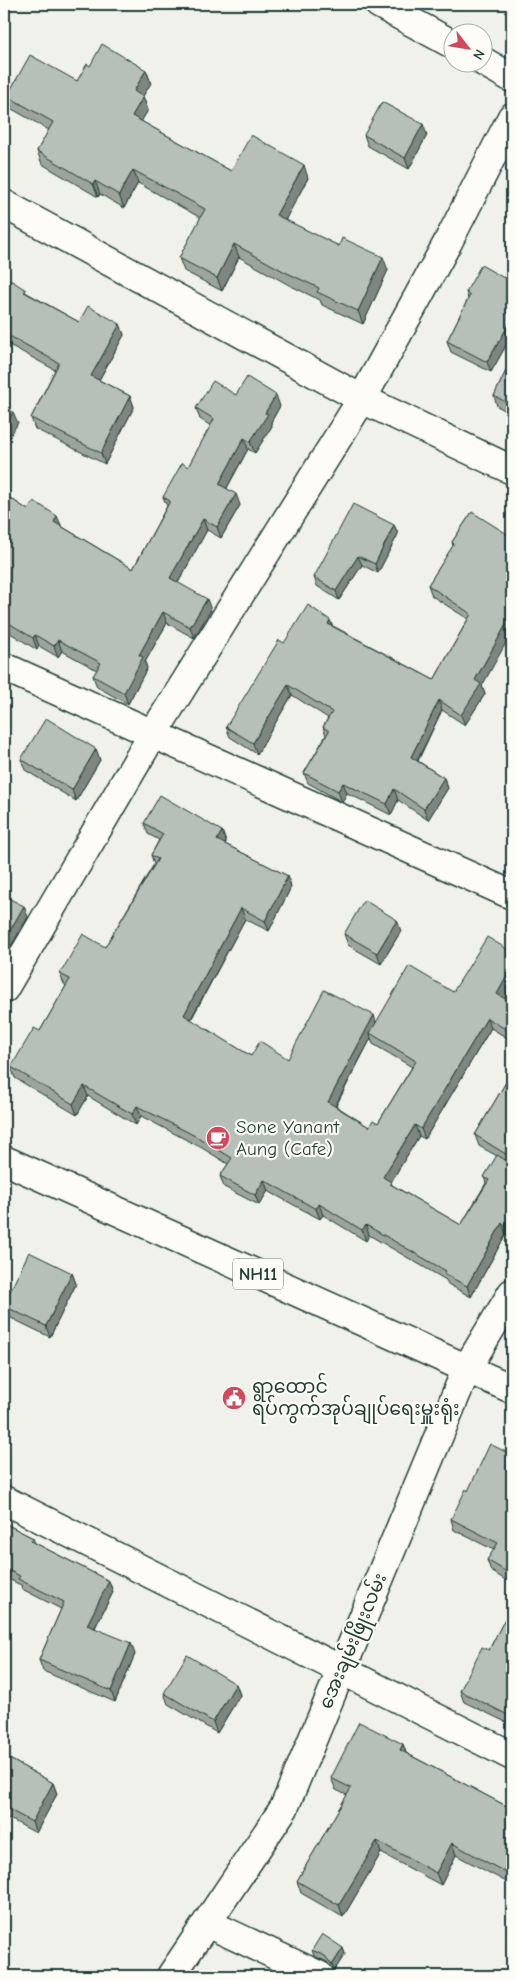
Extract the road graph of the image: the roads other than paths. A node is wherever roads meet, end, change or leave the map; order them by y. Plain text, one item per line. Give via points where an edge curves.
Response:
1 (379, 4) edge
2 (444, 40) edge
3 (494, 68) edge
4 (512, 78) edge
5 (512, 117) edge
6 (4, 204) edge
7 (362, 399) junction
8 (512, 470) edge
9 (4, 667) edge
10 (153, 734) junction
11 (512, 894) edge
12 (4, 989) edge
13 (4, 1160) edge
14 (512, 1293) edge
15 (467, 1368) junction
16 (512, 1389) edge
17 (4, 1500) edge
18 (341, 1671) junction
19 (512, 1756) edge
20 (207, 1923) junction
21 (171, 1976) edge
22 (320, 1976) edge

1 - 2 main road
3 - 4 main road
5 - 7 main road
6 - 7 main road
7 - 8 main road
7 - 10 main road
9 - 10 main road
10 - 11 main road
10 - 12 main road
13 - 15 main road, NH11
14 - 15 main road, အေးချမ်းဖြိုးလမ်း
15 - 16 main road, NH11
15 - 18 main road, အေးချမ်းဖြိုးလမ်း
17 - 18 main road
18 - 19 main road
18 - 20 main road, အေးချမ်းဖြိုးလမ်း via 284,1808
20 - 21 main road, အေးချမ်းဖြိုးလမ်း
20 - 22 main road

